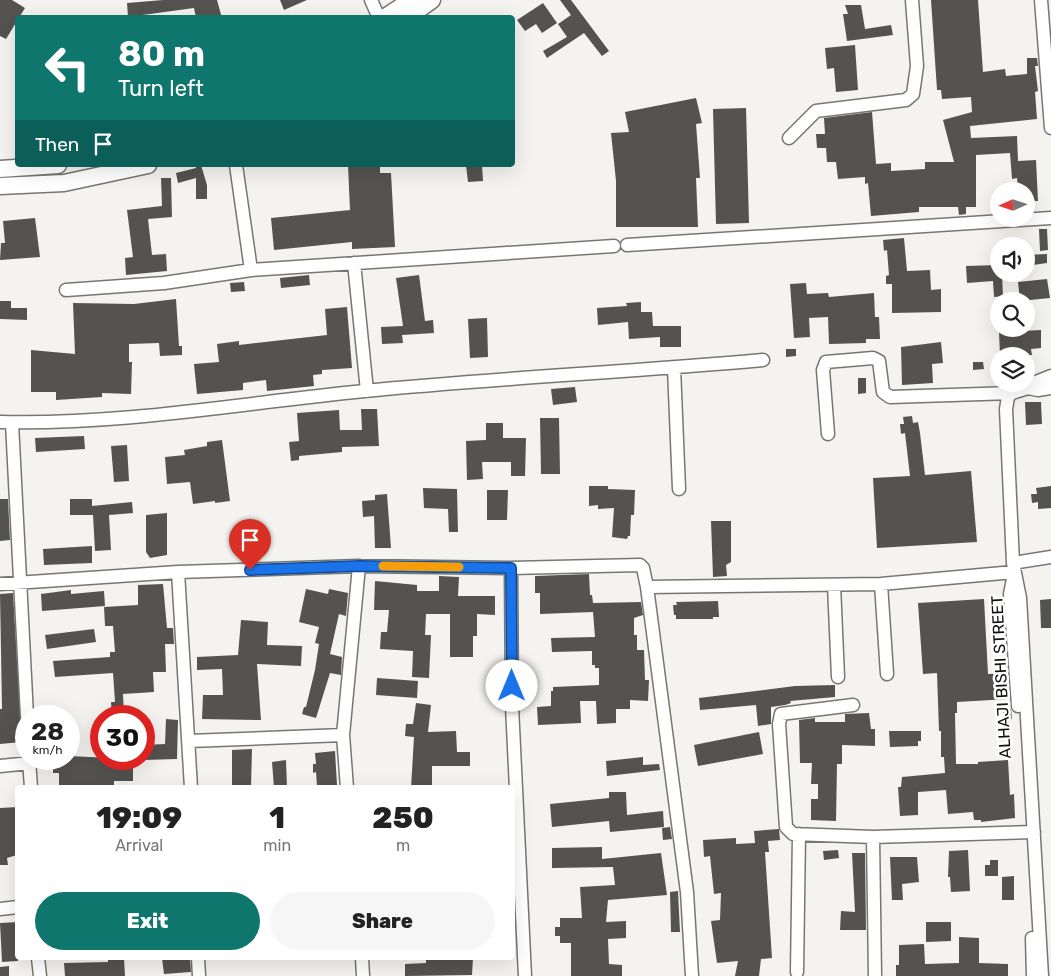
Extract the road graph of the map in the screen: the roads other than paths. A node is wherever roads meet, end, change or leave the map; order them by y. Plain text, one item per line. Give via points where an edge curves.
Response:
1 (371, 0) edge
2 (411, 0) edge
3 (432, 0) edge
4 (912, 0) edge
5 (1041, 0) edge
6 (378, 15) edge
7 (388, 15) edge
8 (411, 15) edge
9 (1051, 128) edge
10 (789, 138) dead end
11 (29, 167) edge
12 (139, 167) edge
13 (236, 167) edge
14 (0, 169) edge
15 (0, 186) edge
16 (1051, 218) edge
17 (354, 263) junction
18 (251, 270) junction
19 (66, 290) dead end
20 (763, 360) dead end
21 (674, 368) junction
22 (1051, 376) edge
23 (1035, 383) edge
24 (1051, 388) edge
25 (1035, 389) edge
26 (367, 390) junction
27 (1015, 392) edge
28 (1012, 393) junction
29 (6, 422) edge
30 (828, 434) dead end
31 (679, 489) dead end
32 (1051, 557) edge
33 (359, 566) junction
34 (1013, 567) junction
35 (511, 568) junction
36 (178, 572) junction
37 (19, 583) junction
38 (0, 584) edge
39 (881, 584) junction
40 (834, 585) junction
41 (646, 587) junction
42 (887, 674) dead end
43 (838, 677) dead end
44 (26, 705) edge
45 (853, 705) dead end
46 (343, 735) junction
47 (189, 741) junction
48 (15, 764) edge
49 (0, 766) edge
50 (30, 770) edge
51 (30, 785) edge
52 (190, 785) edge
53 (347, 785) edge
54 (1030, 832) junction
55 (799, 834) junction
56 (873, 837) junction
57 (15, 907) edge
58 (0, 909) edge
59 (38, 960) edge
60 (198, 960) edge
61 (362, 960) edge
62 (797, 972) dead end
63 (40, 976) edge
64 (199, 976) edge
65 (363, 976) edge
66 (525, 976) edge
67 (692, 976) edge
68 (876, 976) edge
69 (1033, 976) edge
70 (1042, 976) edge

1 - 6 street
2 - 7 main road
3 - 8 main road
4 - 10 street via 918,66 913,94 906,100 816,111
5 - 9 street
11 - 14 main road
12 - 15 main road via 64,183
13 - 18 street
16 - 17 street
17 - 18 street
17 - 26 street
18 - 19 street via 164,283
20 - 21 street
21 - 26 street
21 - 31 street
22 - 23 street
24 - 25 street
26 - 29 street via 151,417
27 - 28 street
28 - 30 street via 890,397 883,392 879,361 876,359 826,362 822,370
28 - 34 street, ALHAJI BISHI STREET via 1006,409
29 - 37 street
32 - 34 street
33 - 35 street
33 - 36 street
33 - 46 street
34 - 39 street
34 - 54 street, ALHAJI BISHI STREET via 1020,598
35 - 41 street via 635,564 643,568
35 - 66 street via 512,706
36 - 37 street
36 - 47 street
37 - 38 street
37 - 44 street
39 - 40 street
39 - 42 street
40 - 41 street
40 - 43 street
41 - 67 street via 687,892
45 - 55 street via 782,714 779,724 786,827 792,834
46 - 47 street
46 - 53 street
47 - 52 street
48 - 49 street
50 - 51 street
54 - 56 street
54 - 69 street, ALHAJI BISHI STREET
54 - 70 street, ALHAJI BISHI STREET
55 - 56 street
55 - 62 street
56 - 68 street
57 - 58 street
59 - 63 street
60 - 64 street
61 - 65 street

